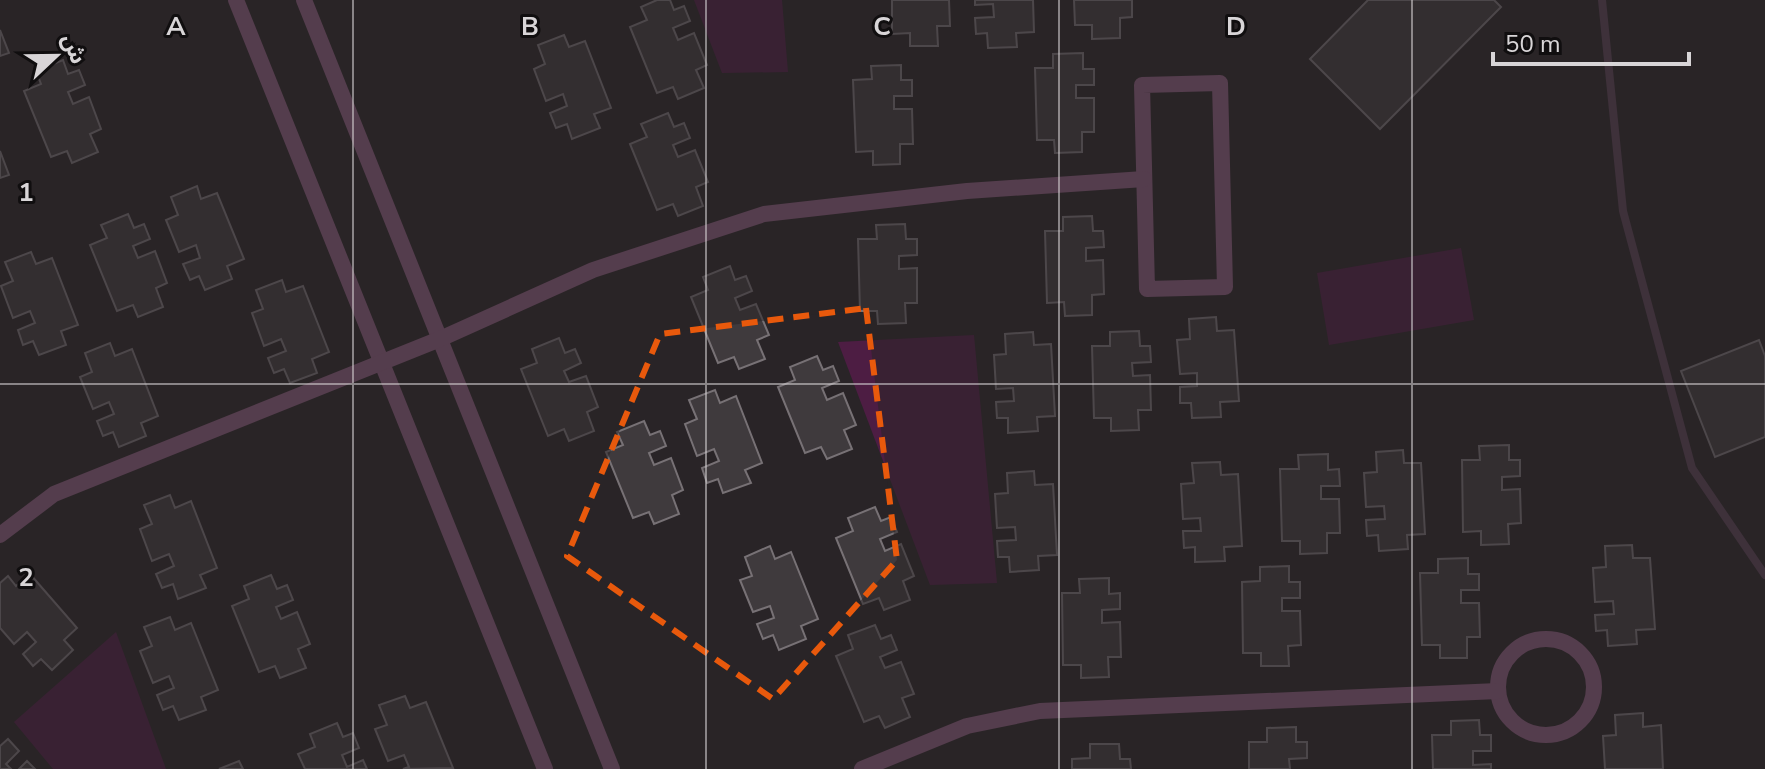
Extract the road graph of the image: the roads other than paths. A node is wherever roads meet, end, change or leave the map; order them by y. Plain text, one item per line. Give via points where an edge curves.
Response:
1 (236, 0) edge
2 (304, 0) edge
3 (1144, 179) junction
4 (440, 339) junction
5 (381, 362) junction
6 (0, 535) edge
7 (1498, 691) junction
8 (545, 769) edge
9 (612, 769) edge
10 (862, 769) edge

1 - 5 street
2 - 4 street
3 - 3 street via 1147,289 1225,287 1220,83 1142,85
3 - 4 street via 967,191 764,214 593,270
4 - 5 street
4 - 9 street
5 - 6 street via 54,494
5 - 8 street
7 - 7 street via 1508,718 1532,734 1546,736 1575,726 1586,714 1594,683 1580,653 1567,644 1537,640 1524,644 1504,663
7 - 10 street via 1040,711 967,726

